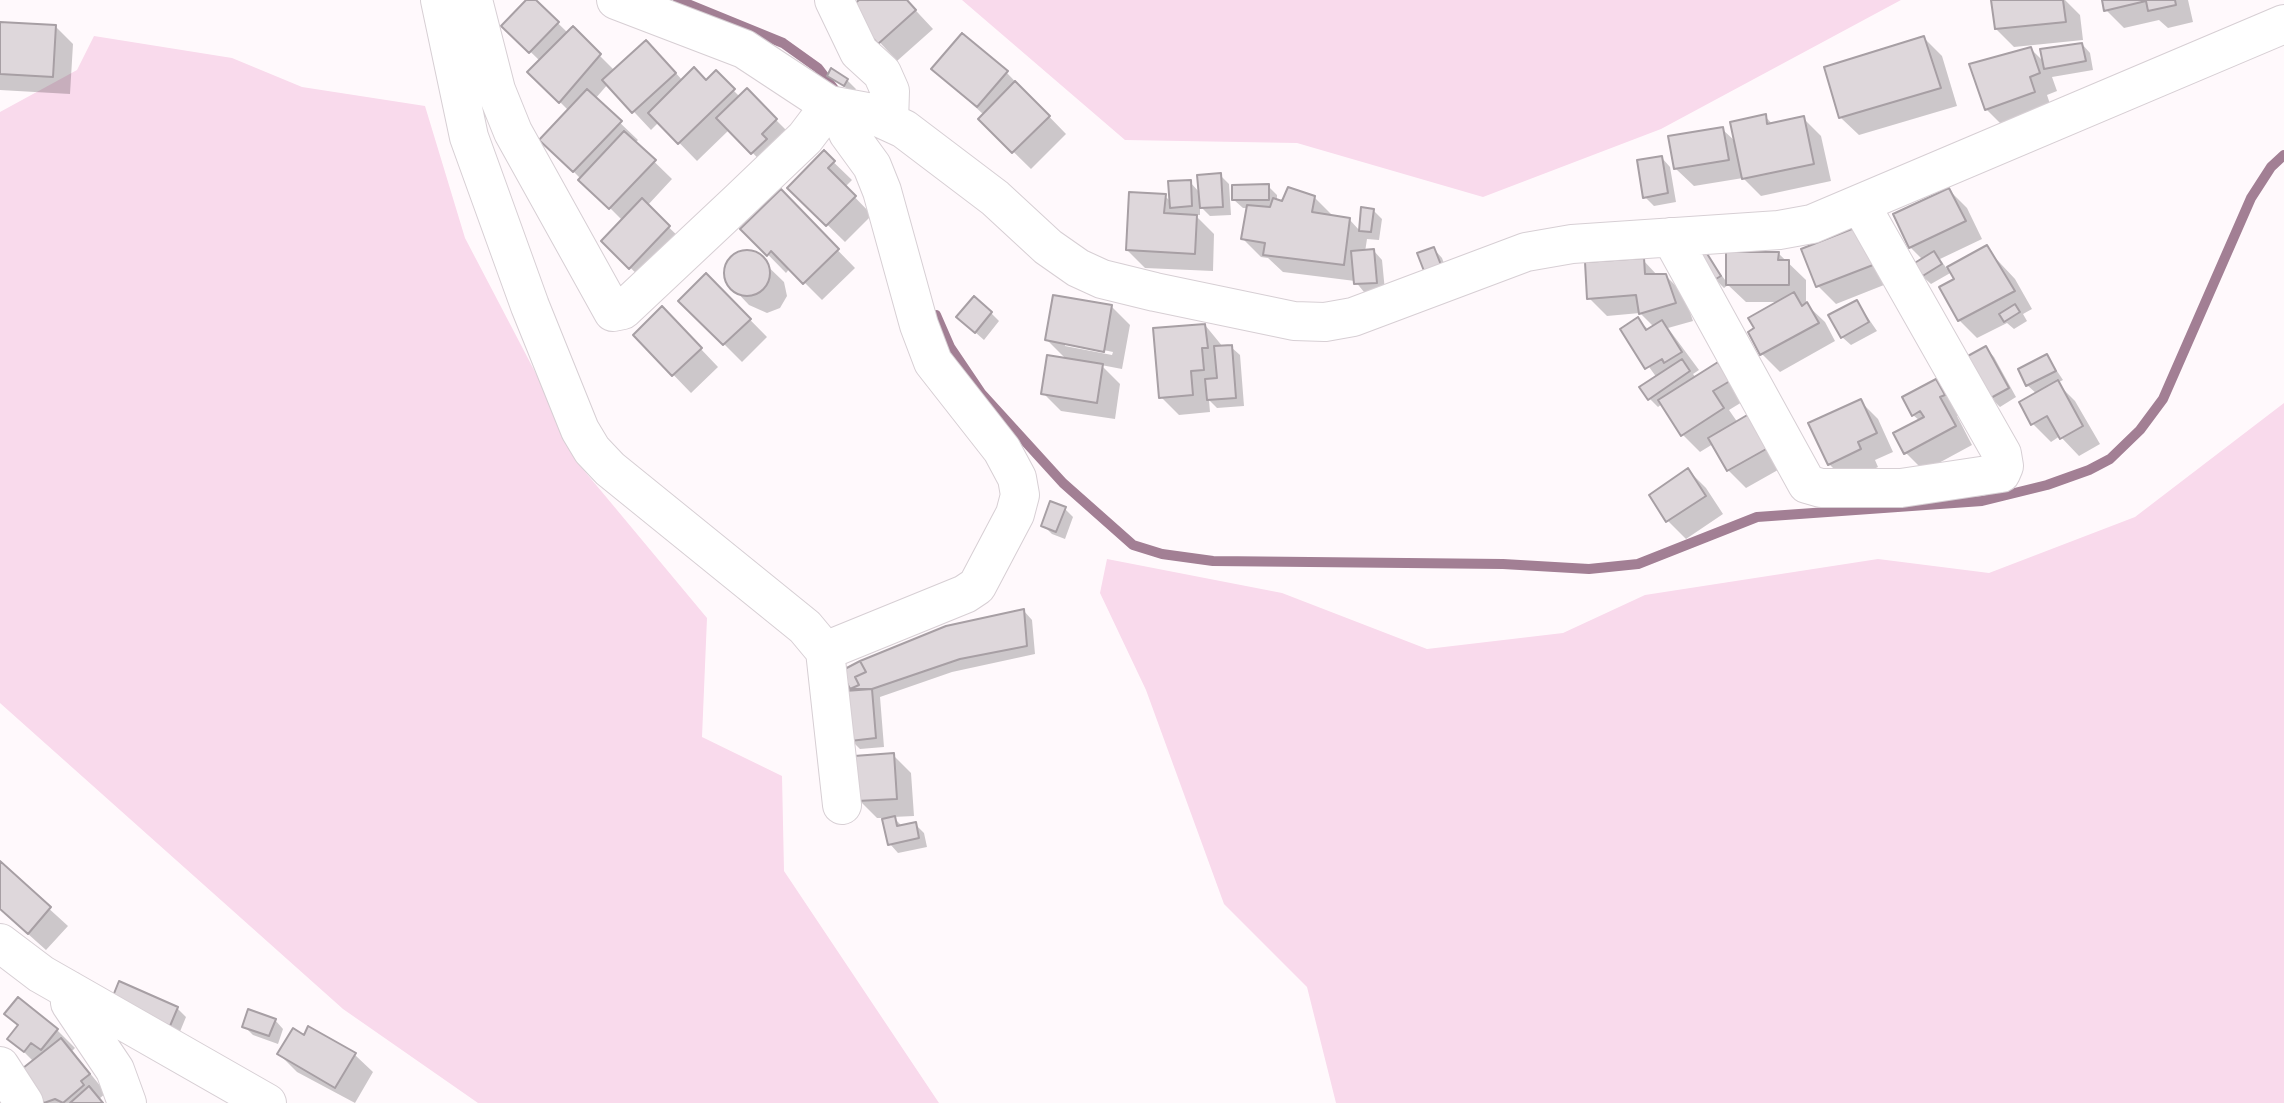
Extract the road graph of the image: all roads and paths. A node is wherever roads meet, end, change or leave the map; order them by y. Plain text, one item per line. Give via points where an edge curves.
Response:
1 (440, 0) edge
2 (473, 0) edge
3 (616, 0) edge
4 (834, 0) edge
5 (2284, 24) edge
6 (834, 107) junction
7 (890, 122) junction
8 (1860, 204) junction
9 (1671, 237) junction
10 (825, 651) junction
11 (842, 805) dead end
12 (0, 943) edge
13 (69, 990) junction
14 (0, 1066) edge
15 (24, 1103) edge
16 (127, 1103) edge
17 (267, 1103) edge

1 - 10 street via 469,137 580,430 610,470 805,627
2 - 6 street via 496,90 513,132 613,312 623,310
3 - 6 street via 744,49
4 - 7 street via 859,52 882,73 890,91
5 - 8 street
6 - 7 street via 867,112
6 - 10 street via 872,166 882,191 933,362 1002,450 1017,478 1020,495 1015,514 977,586
7 - 9 street via 995,198 1078,268 1102,279 1294,321 1353,317 1526,252
8 - 9 street via 1801,226
8 - 9 street via 2002,454 2001,474 1901,488 1807,484
10 - 11 street
12 - 13 street
13 - 16 street via 70,1003 115,1070
13 - 17 street
14 - 15 street

